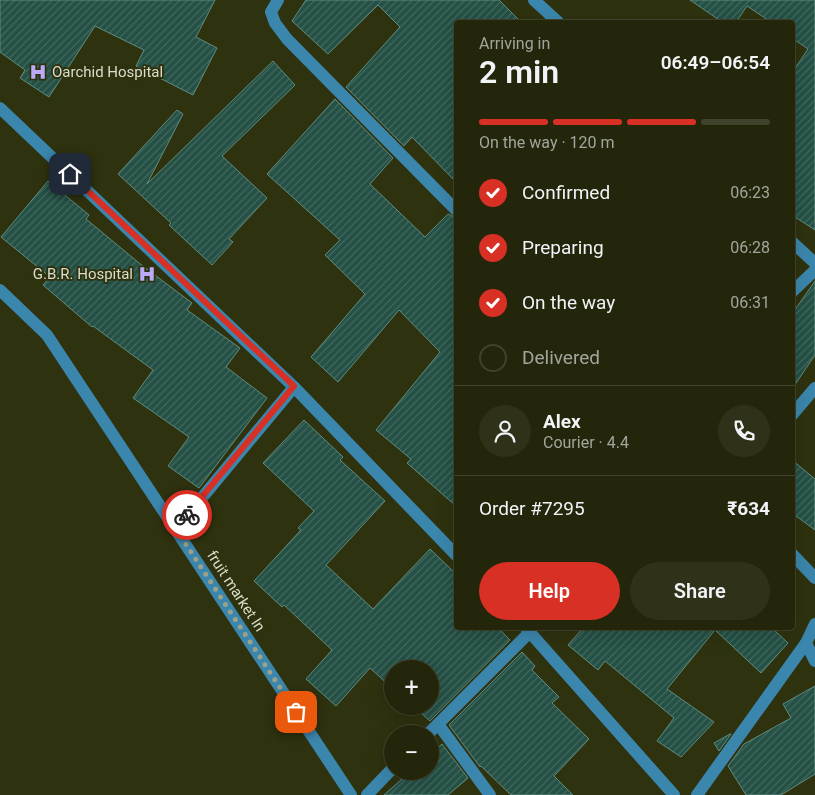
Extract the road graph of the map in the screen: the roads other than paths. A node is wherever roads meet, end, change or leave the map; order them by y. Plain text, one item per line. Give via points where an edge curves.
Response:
1 (278, 0) edge
2 (534, 0) edge
3 (556, 20) edge
4 (0, 108) edge
5 (454, 208) edge
6 (795, 245) edge
7 (815, 263) edge
8 (815, 270) edge
9 (795, 289) edge
10 (0, 290) edge
11 (294, 386) junction
12 (815, 388) edge
13 (795, 411) edge
14 (176, 529) junction
15 (454, 553) edge
16 (795, 557) edge
17 (815, 578) edge
18 (815, 624) edge
19 (528, 630) edge
20 (806, 643) junction
21 (815, 661) edge
22 (438, 724) joint
23 (384, 777) edge
24 (351, 795) edge
25 (367, 795) edge
26 (490, 795) edge
27 (674, 795) edge
28 (697, 795) edge

1 - 5 street via 271,12 287,39
2 - 3 street
4 - 11 street
6 - 7 street
8 - 9 street
10 - 14 street, fruit market ln via 47,335
11 - 14 street
11 - 15 street
12 - 13 street
14 - 24 street, fruit market ln
16 - 17 street
18 - 20 street
19 - 22 street
19 - 27 street
20 - 21 street
20 - 28 street
22 - 26 street
23 - 25 street

